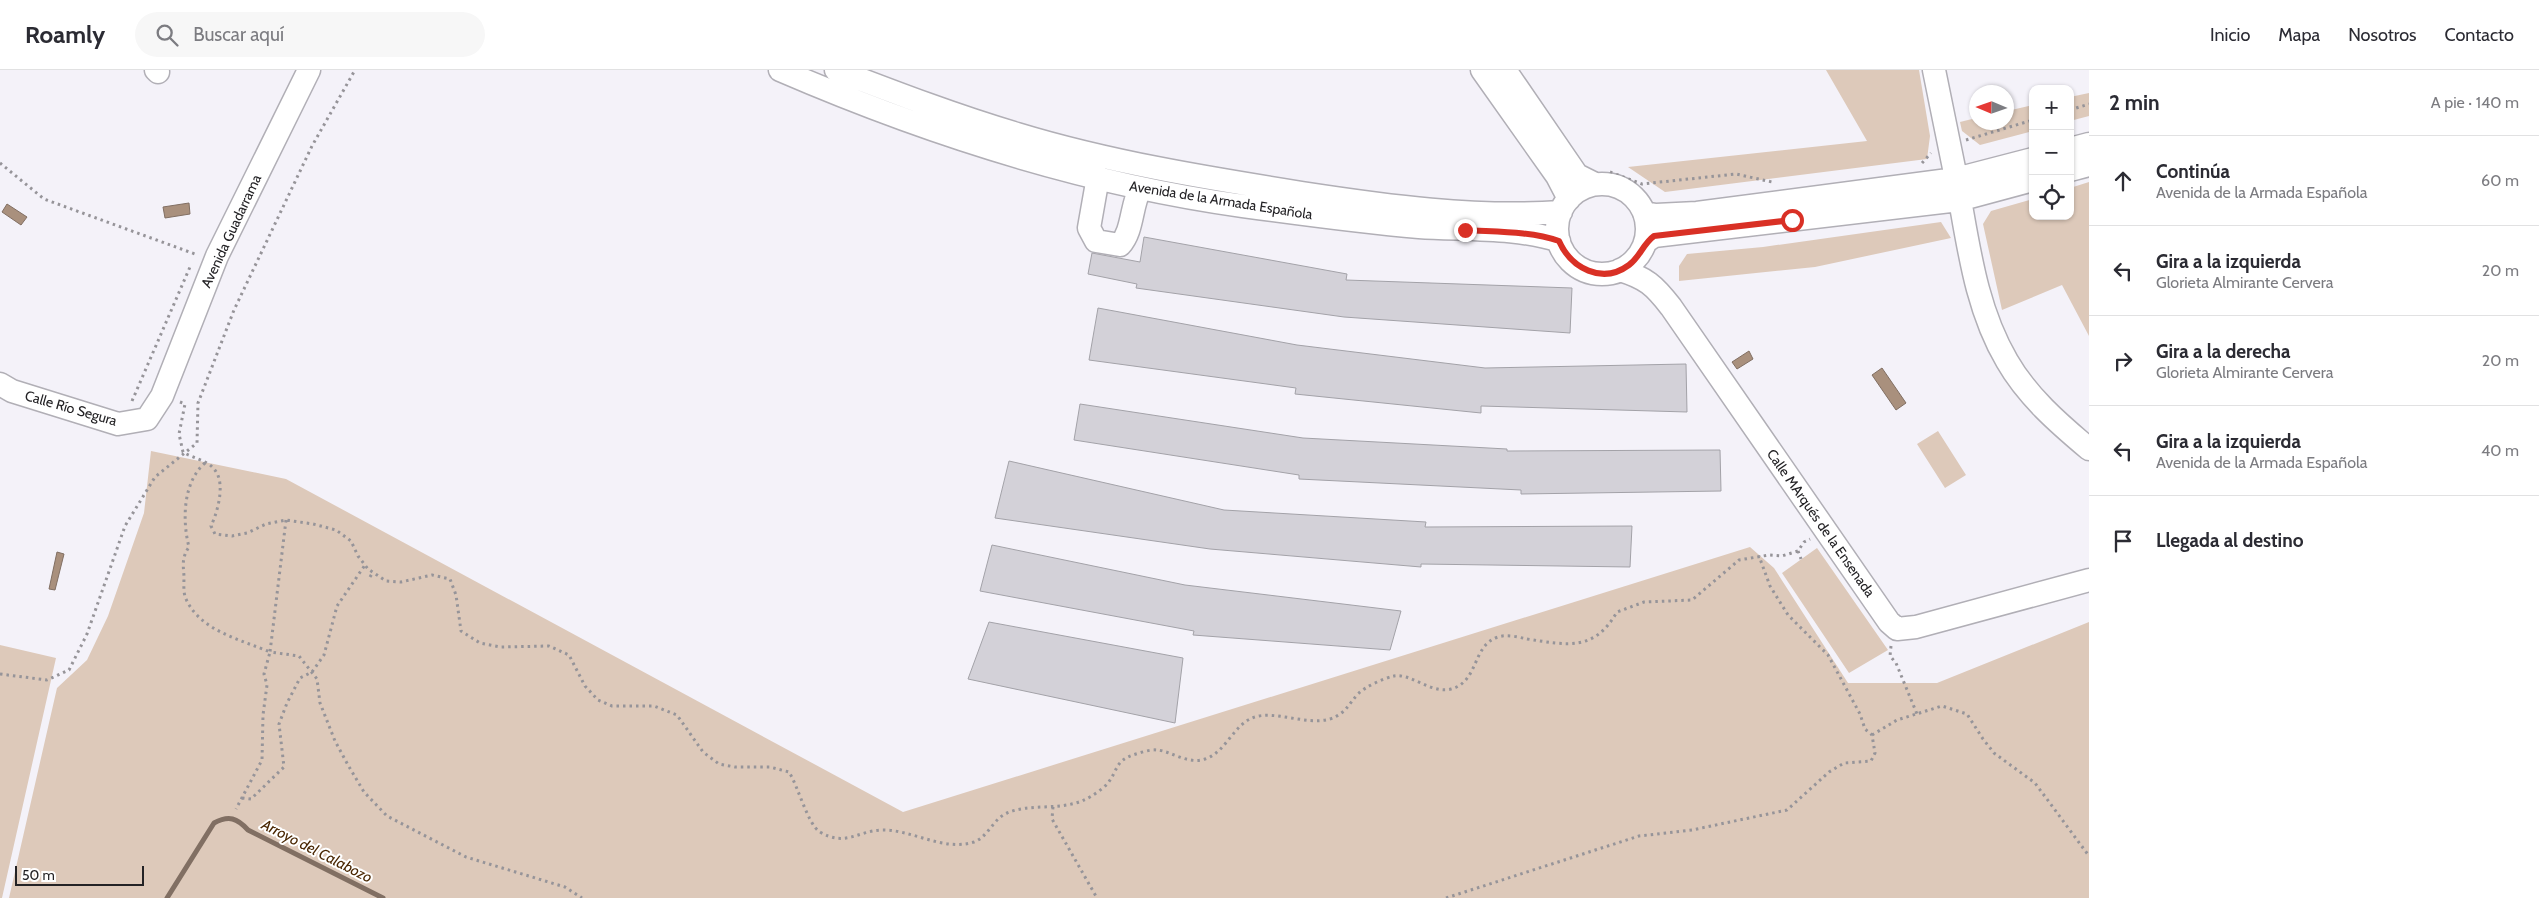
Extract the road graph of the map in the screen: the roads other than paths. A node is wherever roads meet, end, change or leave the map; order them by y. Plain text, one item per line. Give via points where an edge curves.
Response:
1 (310, 70) edge
2 (780, 70) edge
3 (836, 70) edge
4 (1482, 70) edge
5 (1505, 70) edge
6 (1934, 70) edge
7 (2089, 144) edge
8 (2074, 148) edge
9 (2029, 161) edge
10 (2089, 165) edge
11 (2074, 169) edge
12 (1098, 177) junction
13 (1602, 178) junction
14 (2029, 181) edge
15 (1140, 189) junction
16 (1958, 190) junction
17 (1565, 205) junction
18 (1644, 213) junction
19 (1559, 241) junction
20 (1645, 242) junction
21 (1620, 270) junction
22 (0, 384) edge
23 (162, 396) joint
24 (2089, 450) edge
25 (2089, 580) edge

1 - 23 street, Avenida Guadarrama via 217,256
2 - 12 street, Avenida de la Armada Española via 916,124
3 - 17 street, Avenida de la Armada Española via 1018,135 1106,157 1266,187 1364,202 1521,214
4 - 17 street via 1557,176
5 - 13 street via 1577,175
6 - 16 street
7 - 8 street
9 - 16 street
10 - 11 street
12 - 15 street, Avenida de la Armada Española
12 - 15 street via 1089,228 1096,240 1105,244 1120,245 1126,238
13 - 17 street via 1581,189
13 - 18 street via 1637,200
14 - 16 street
15 - 19 street, Avenida de la Armada Española via 1241,206 1391,224 1529,234
16 - 18 street via 1697,213
16 - 20 street via 1654,236
16 - 24 street via 1983,312 2006,360 2026,389
17 - 19 street via 1558,227
18 - 20 street
19 - 21 street via 1575,265 1602,274
20 - 21 street via 1639,255
21 - 25 street, Calle MArqués de la Ensenada via 1652,284 1671,306 1889,622 1897,629 1916,627
22 - 23 street, Calle Río Segura via 12,391 118,424 147,419

